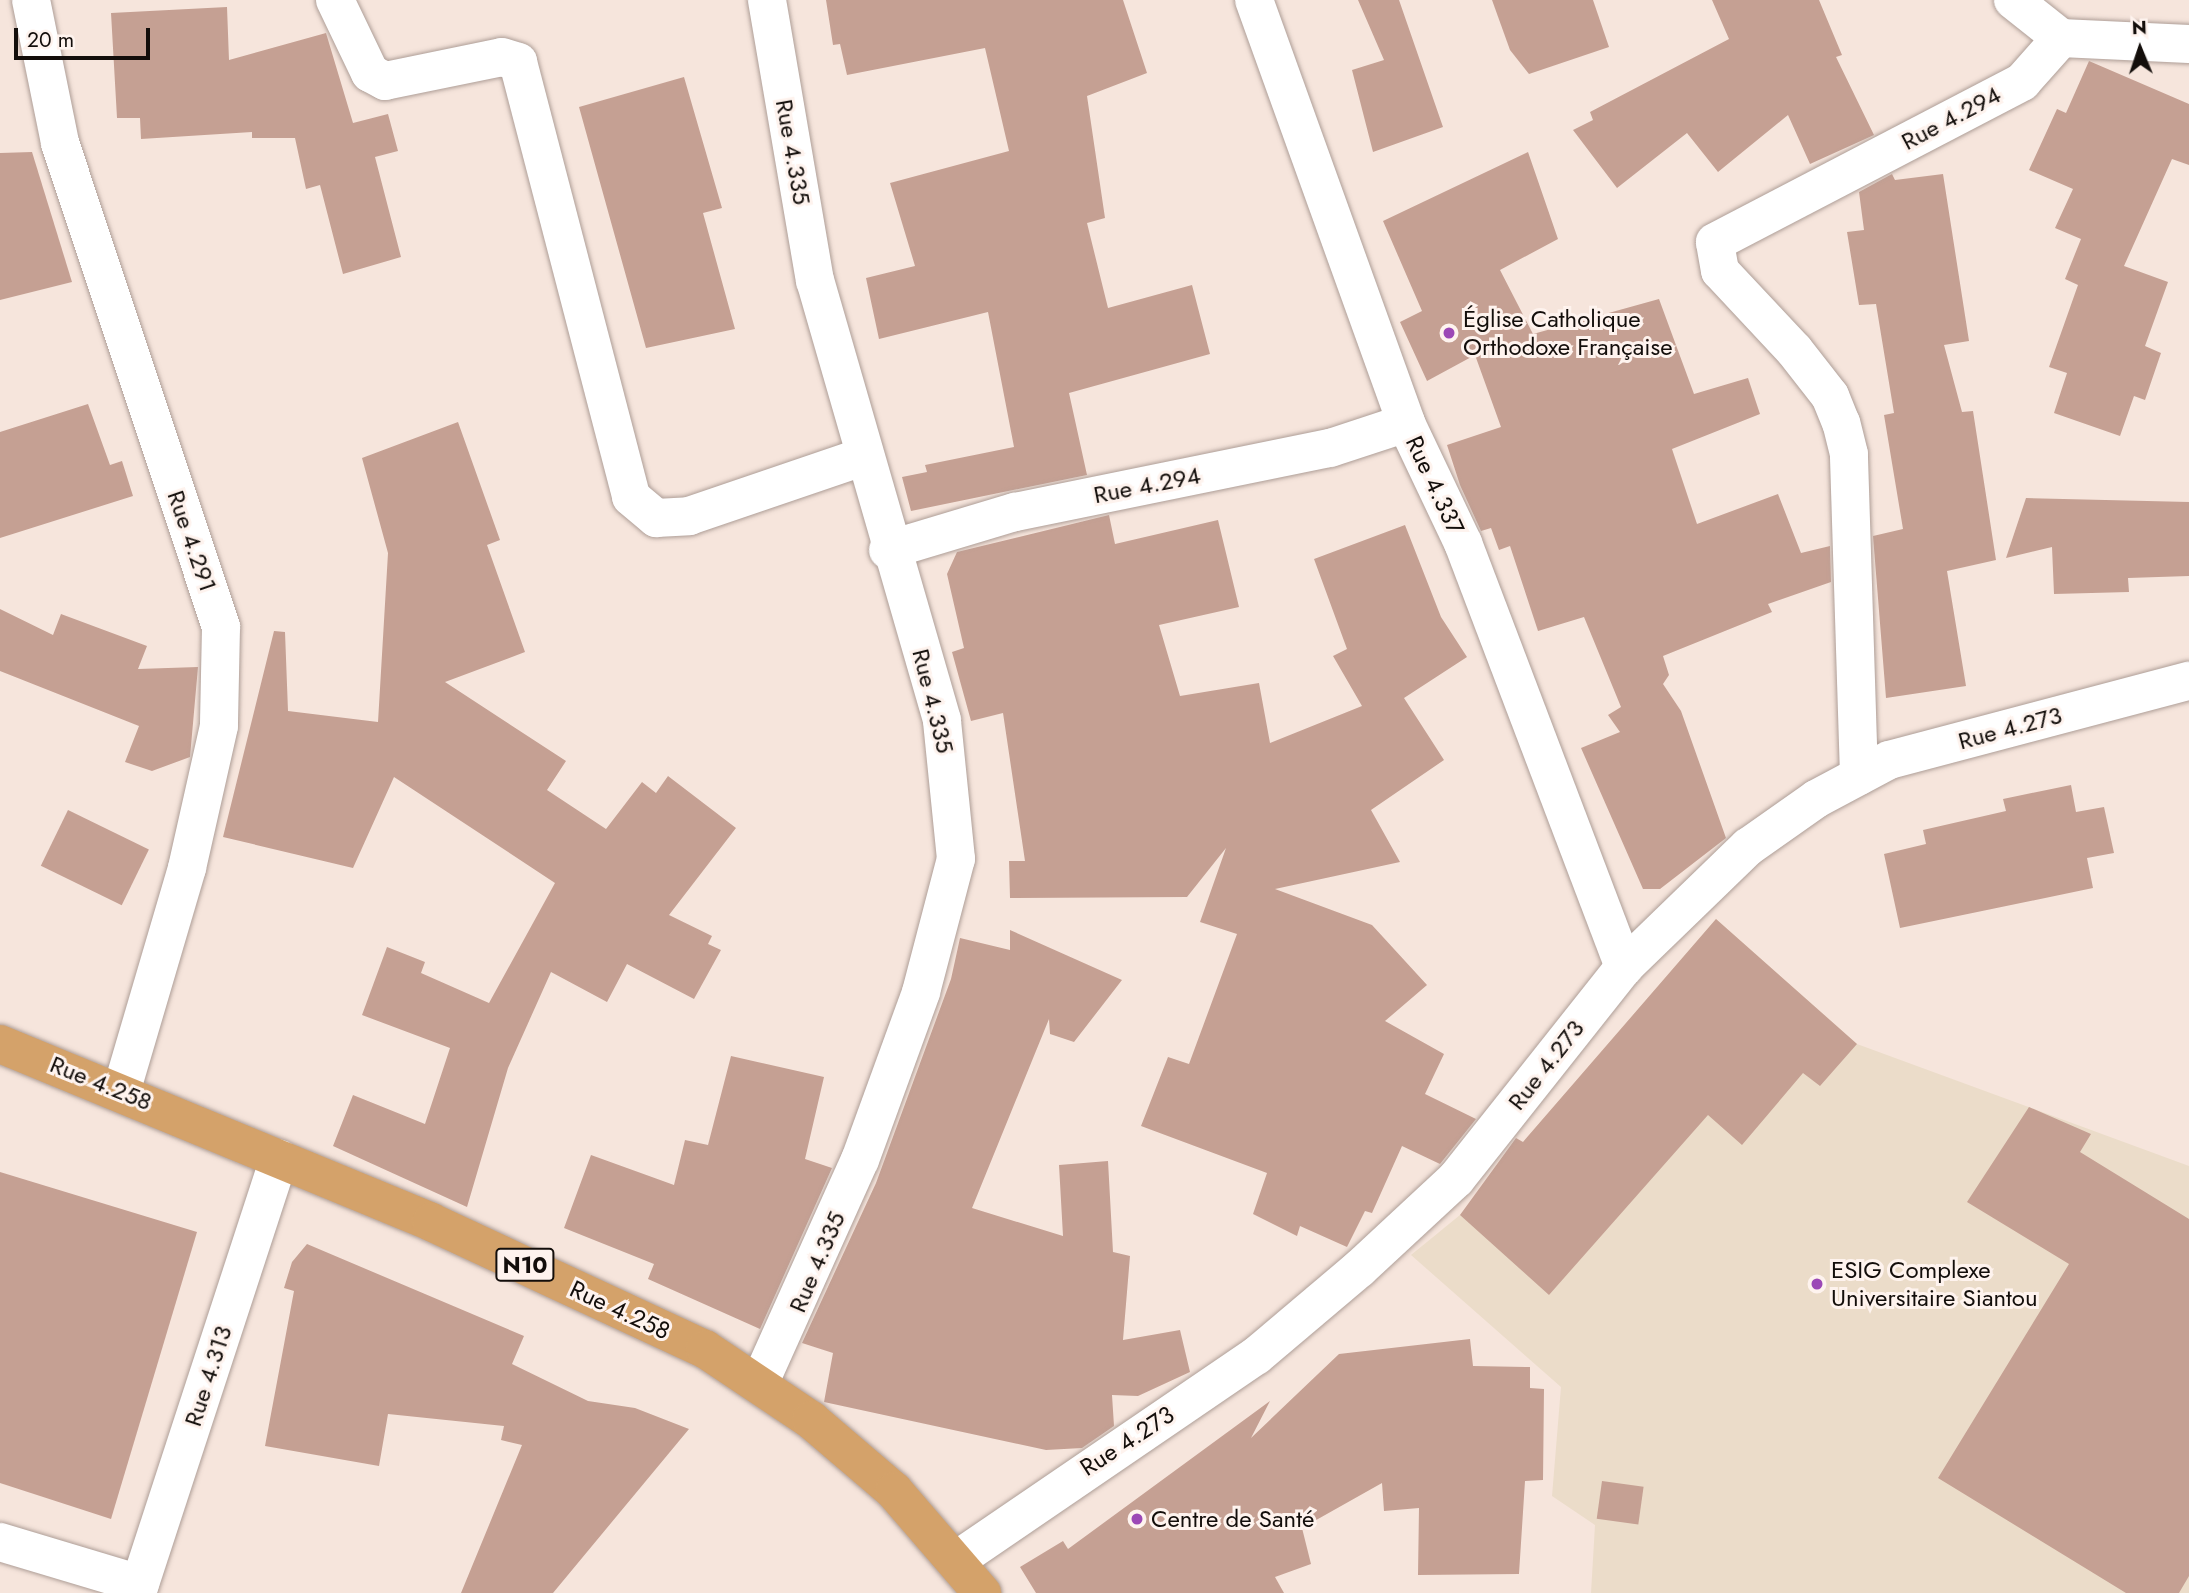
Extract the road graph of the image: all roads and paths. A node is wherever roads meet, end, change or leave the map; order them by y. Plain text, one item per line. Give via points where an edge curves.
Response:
1 (31, 0) edge
2 (335, 0) edge
3 (767, 0) edge
4 (1254, 0) edge
5 (2013, 0) edge
6 (2061, 38) junction
7 (2189, 44) edge
8 (1406, 423) junction
9 (865, 456) junction
10 (888, 550) junction
11 (2189, 681) edge
12 (1859, 776) junction
13 (1624, 967) junction
14 (0, 1044) edge
15 (122, 1089) junction
16 (279, 1159) junction
17 (760, 1382) junction
18 (0, 1542) edge
19 (958, 1559) junction
20 (138, 1588) edge
21 (982, 1593) edge

1 - 15 street, Rue 4.291 via 60,144 221,627 219,726 187,868
2 - 9 street via 370,73 385,81 502,57 518,62 631,497 656,518 689,516
3 - 9 street, Rue 4.335 via 815,281
4 - 8 street, Rue 4.337
5 - 6 street
6 - 7 street
6 - 12 street, Rue 4.294 via 2022,82 1715,242 1720,271 1794,350 1830,396 1841,423 1849,454
8 - 10 street, Rue 4.294 via 1330,449 1014,512
8 - 13 street, Rue 4.337 via 1463,542
9 - 10 street, Rue 4.335
10 - 17 street, Rue 4.335 via 943,720 956,859 921,992 860,1160
11 - 12 street, Rue 4.273 via 1889,760
12 - 13 street, Rue 4.273 via 1748,847
13 - 19 street, Rue 4.273 via 1456,1179 1359,1269 1256,1356
14 - 15 highway, Rue 4.258 / N10
15 - 16 highway, Rue 4.258 / N10
16 - 17 highway, Rue 4.258 / N10 via 486,1247 705,1349
16 - 20 street, Rue 4.313
17 - 19 highway, Rue 4.258 / N10 via 894,1491
18 - 20 street
19 - 21 highway, Rue 4.258 / N10

